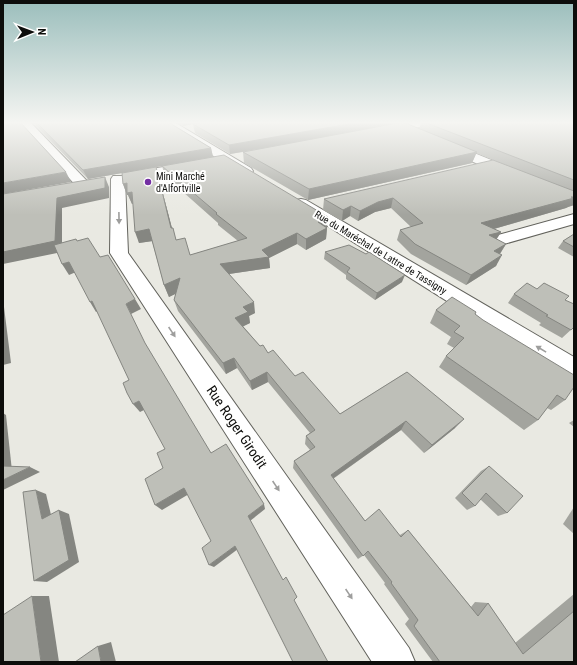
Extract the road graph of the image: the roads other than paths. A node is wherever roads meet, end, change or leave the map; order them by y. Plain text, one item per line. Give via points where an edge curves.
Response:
1 (53, 153) edge
2 (212, 153) edge
3 (463, 153) edge
4 (222, 161) junction
5 (490, 164) junction
6 (466, 170) edge
7 (523, 178) edge
8 (260, 179) edge
9 (106, 181) junction
10 (83, 185) junction
11 (68, 188) edge
12 (287, 195) edge
13 (574, 219) edge
14 (504, 239) dead end
15 (574, 369) edge
16 (395, 662) edge

1 - 10 street
2 - 4 street
3 - 5 street
4 - 8 street
4 - 9 street
5 - 6 street
5 - 7 street
9 - 10 street
9 -> 16 street, Rue Roger Girodit via 119,253
10 - 11 street
15 -> 12 street, Rue du Maréchal de Lattre de Tassigny via 315,205
13 - 14 street

